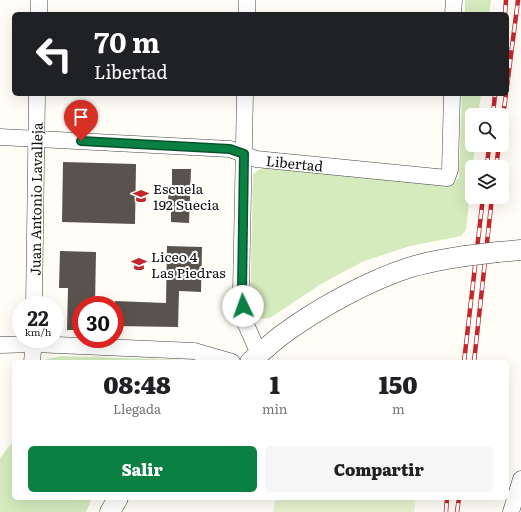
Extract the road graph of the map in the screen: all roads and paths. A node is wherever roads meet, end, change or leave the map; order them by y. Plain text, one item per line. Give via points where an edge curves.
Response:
1 (39, 0) edge
2 (247, 0) edge
3 (454, 0) edge
4 (39, 12) edge
5 (247, 12) edge
6 (453, 12) edge
7 (37, 96) edge
8 (245, 96) edge
9 (452, 96) edge
10 (0, 137) edge
11 (36, 138) junction
12 (244, 154) junction
13 (521, 250) edge
14 (34, 296) edge
15 (64, 343) edge
16 (12, 344) edge
17 (0, 345) edge
18 (33, 348) edge
19 (255, 358) edge
20 (32, 360) edge
21 (225, 360) edge
22 (521, 479) edge
23 (117, 500) edge
24 (110, 512) edge
25 (511, 512) edge

1 - 4 street
2 - 5 street
3 - 6 street
7 - 11 street, Juan Antonio Lavalleja
8 - 12 street
9 - 12 street, Libertad via 450,170 447,178 256,159
10 - 11 street, Libertad
11 - 12 street, Libertad via 230,149
11 - 14 street, Juan Antonio Lavalleja
12 - 19 street via 242,298 244,320
13 - 19 street, bridge via 436,260 408,268 314,314 285,333
15 - 21 street via 194,351
16 - 17 street
18 - 20 street
22 - 25 street
23 - 24 street

